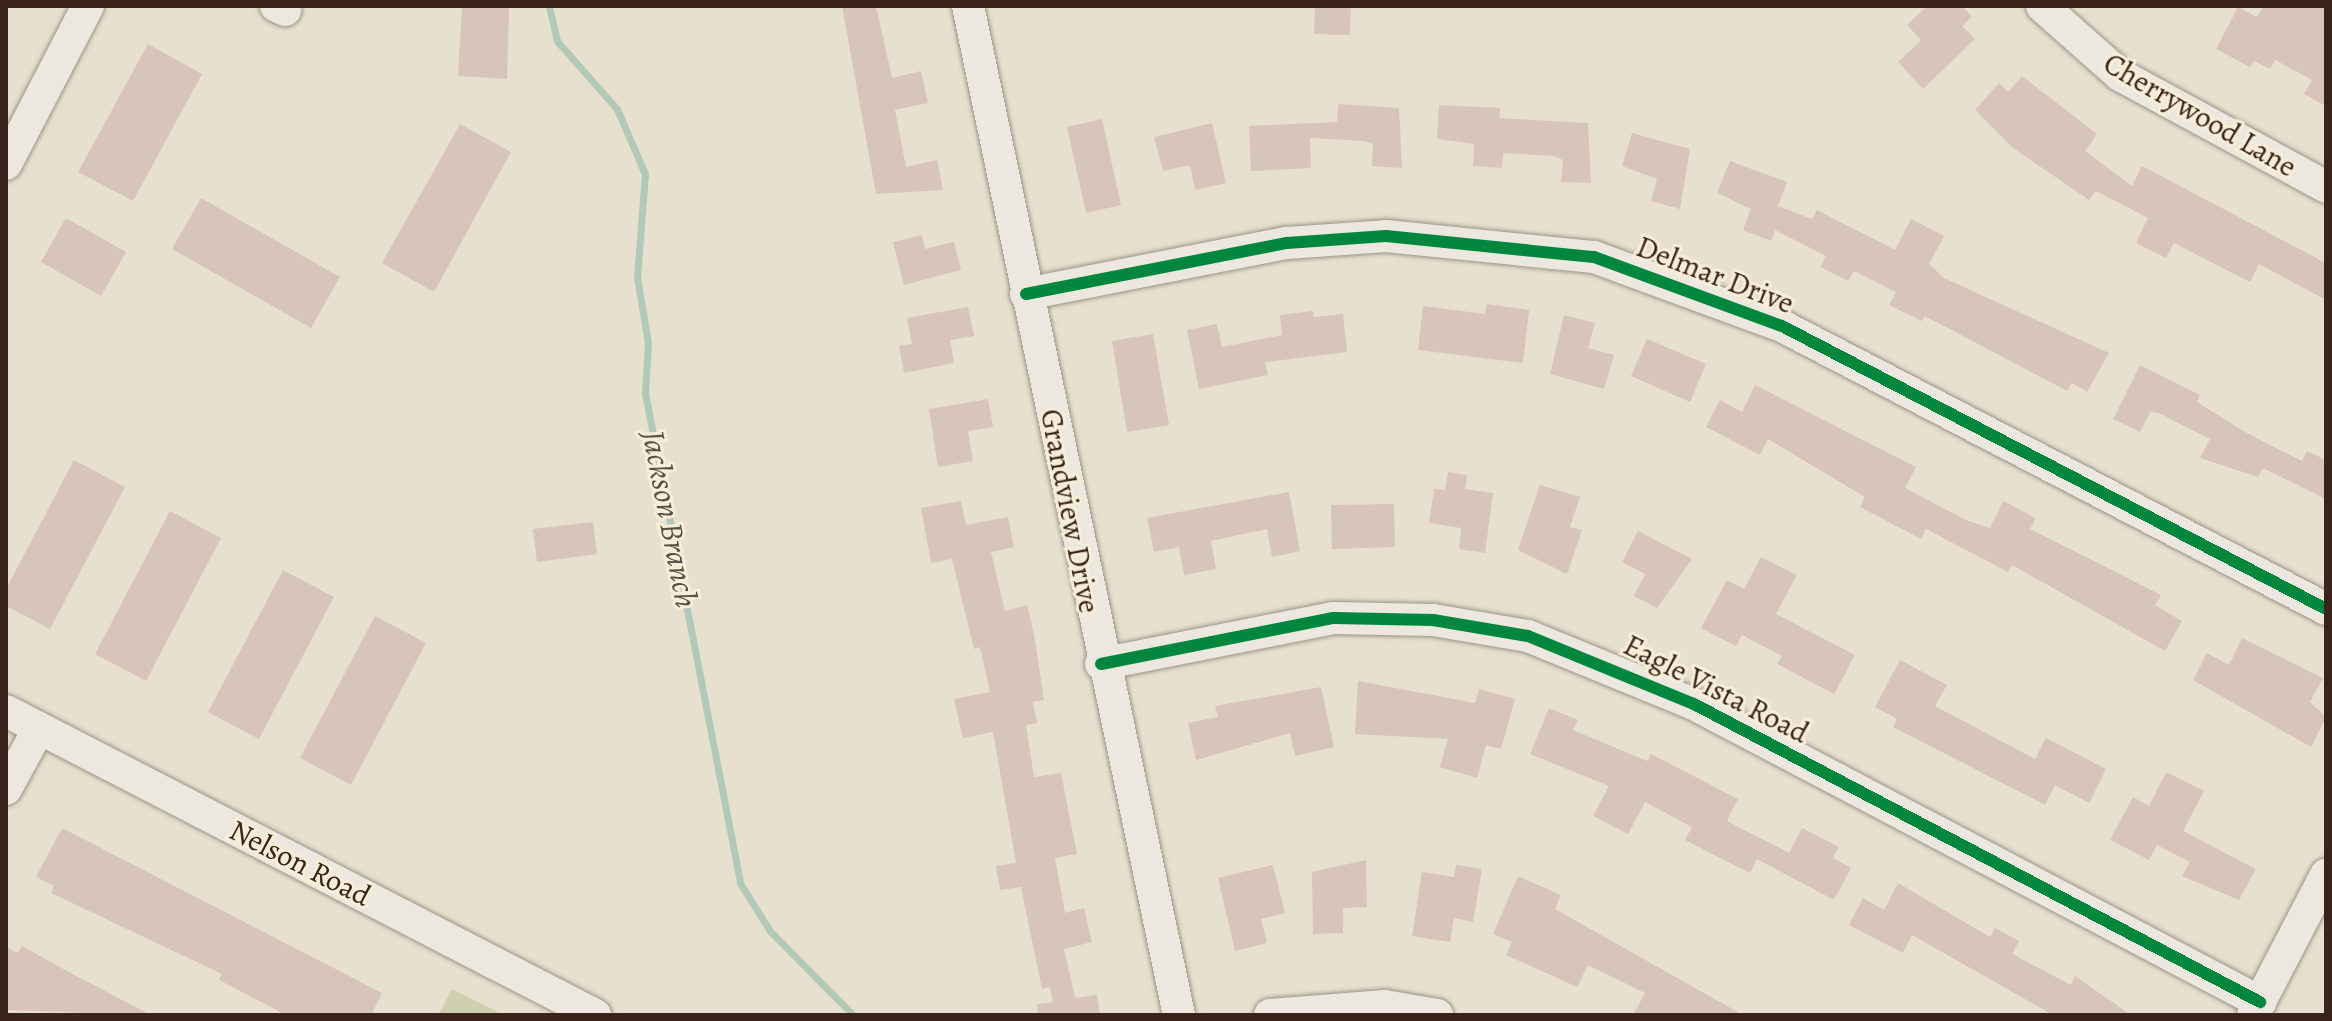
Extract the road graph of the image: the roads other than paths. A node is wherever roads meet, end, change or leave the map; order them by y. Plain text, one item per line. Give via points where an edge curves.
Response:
1 (88, 6) edge
2 (968, 6) edge
3 (2042, 6) edge
4 (6, 164) edge
5 (2326, 187) edge
6 (1026, 294) junction
7 (2326, 609) edge
8 (1101, 664) junction
9 (6, 711) edge
10 (39, 728) junction
11 (6, 789) edge
12 (2326, 875) edge
13 (2256, 1008) edge
14 (595, 1015) edge
15 (1179, 1015) edge
16 (1270, 1015) edge
17 (1437, 1015) edge

1 - 4 street
2 - 6 street, Grandview Drive
3 - 5 street, Cherrywood Lane via 2120,75
6 - 7 street, Delmar Drive via 1287,243 1386,236 1594,257 1782,326
6 - 8 street, Grandview Drive
8 - 13 street, Eagle Vista Road via 1334,618 1433,620 1528,636 1694,704
8 - 15 street, Grandview Drive
9 - 10 street, Nelson Road
10 - 11 street
10 - 14 street, Nelson Road
12 - 13 street
16 - 17 street via 1385,1006

